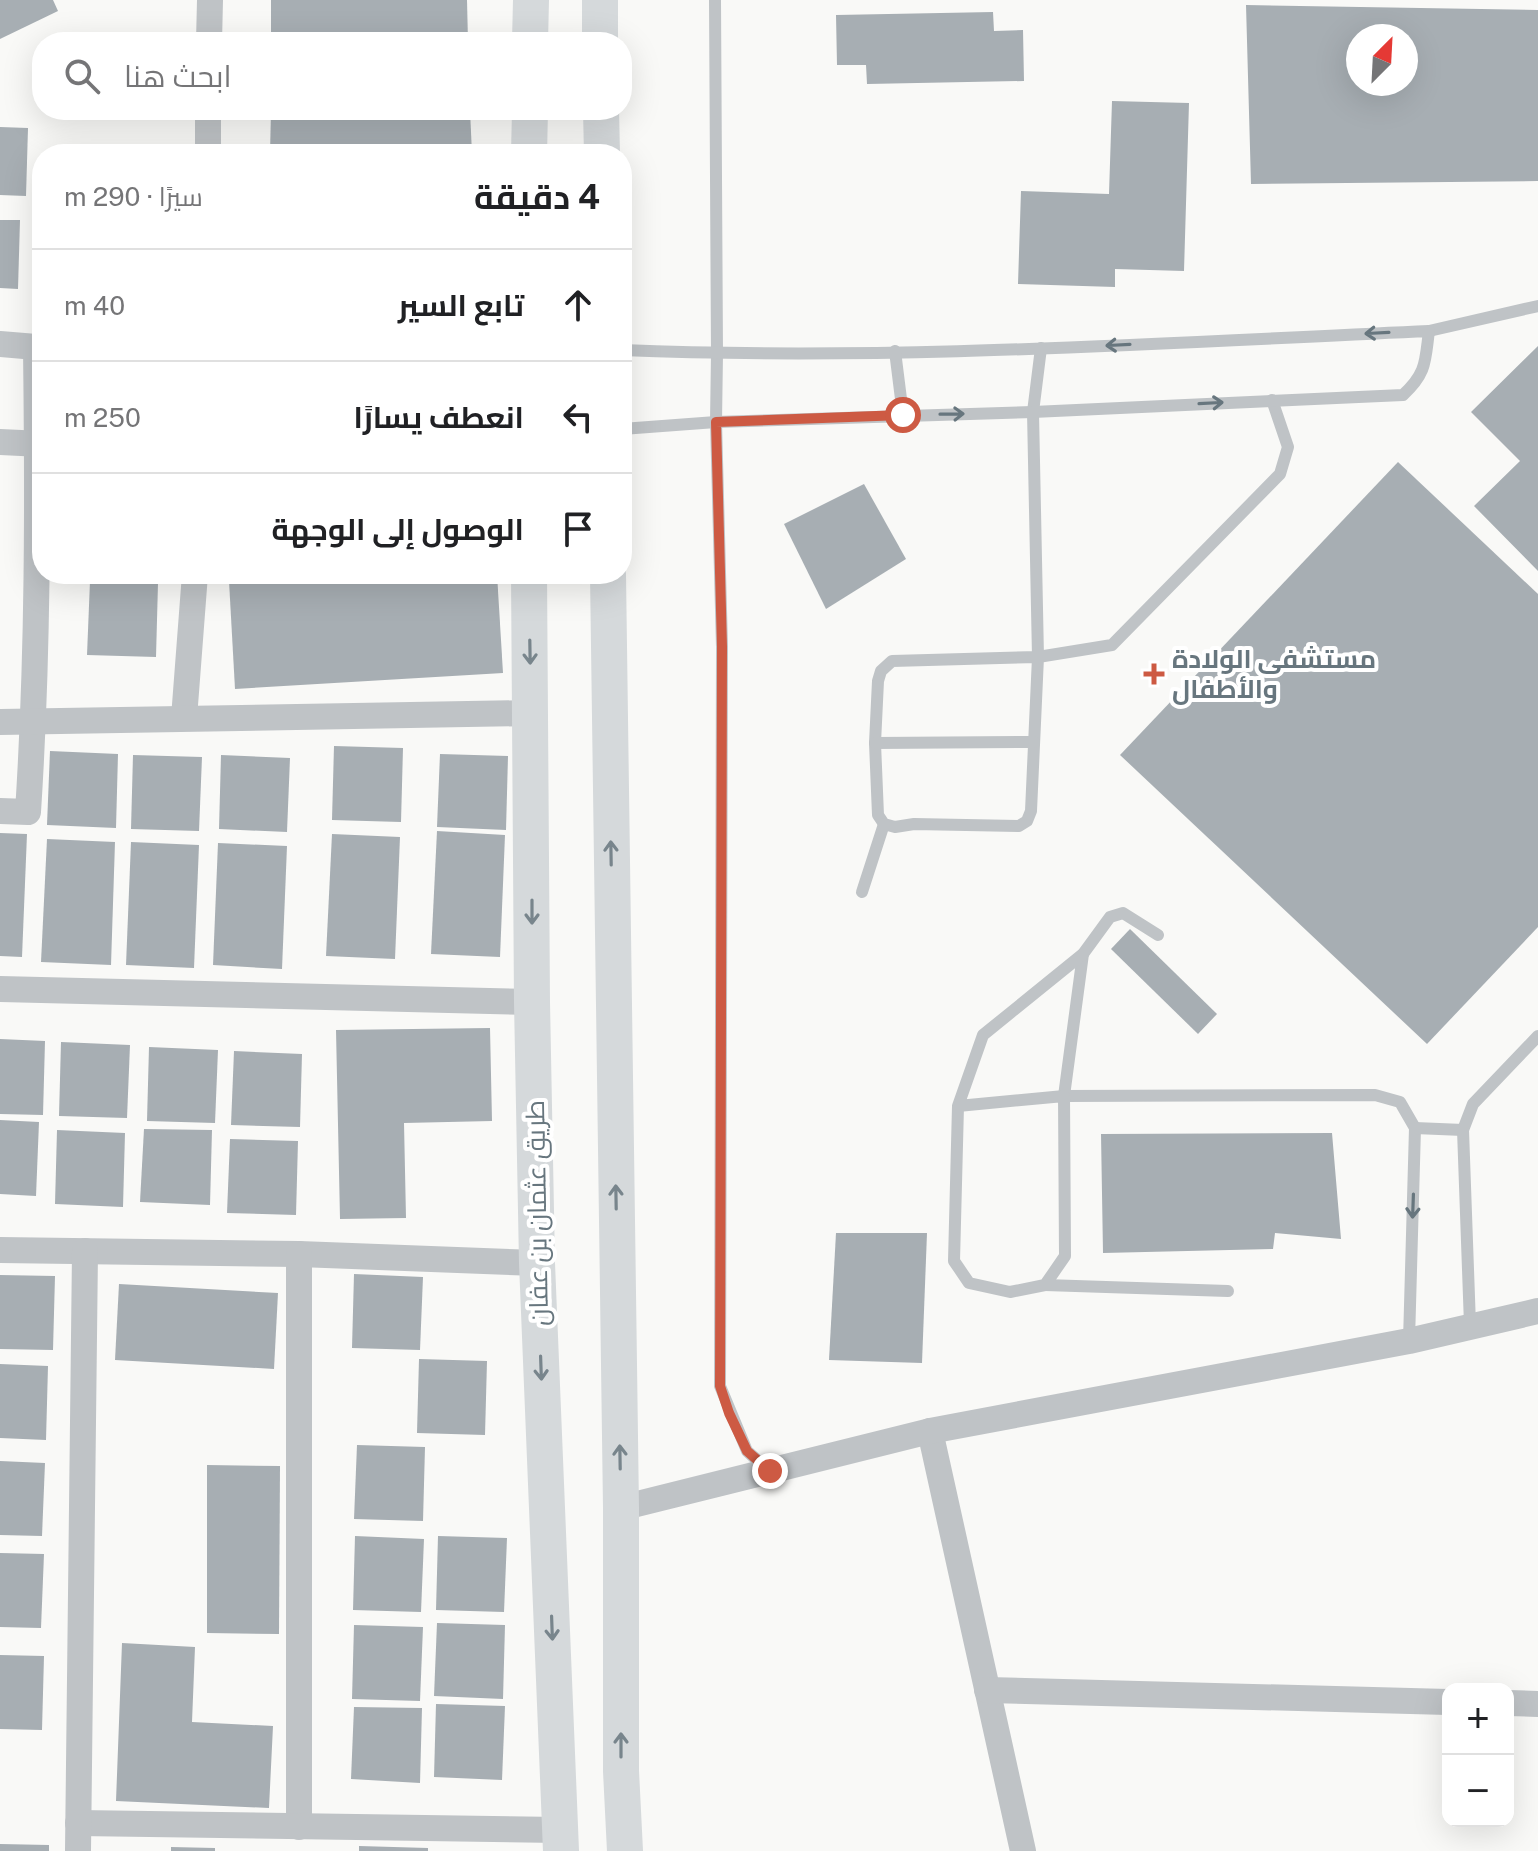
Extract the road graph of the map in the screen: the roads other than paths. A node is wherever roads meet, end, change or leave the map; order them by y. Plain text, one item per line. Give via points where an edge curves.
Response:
1 (210, 0) edge
2 (531, 0) edge
3 (600, 0) edge
4 (715, 0) edge
5 (209, 32) edge
6 (530, 32) edge
7 (600, 32) edge
8 (208, 120) edge
9 (530, 120) edge
10 (601, 120) edge
11 (208, 144) edge
12 (529, 144) edge
13 (602, 144) edge
14 (1538, 306) edge
15 (1429, 331) junction
16 (0, 344) edge
17 (32, 347) edge
18 (1041, 348) junction
19 (632, 350) edge
20 (895, 351) junction
21 (717, 354) junction
22 (1272, 400) junction
23 (1033, 412) junction
24 (903, 415) junction
25 (716, 422) junction
26 (632, 428) edge
27 (0, 442) edge
28 (32, 444) edge
29 (37, 584) edge
30 (194, 584) edge
31 (529, 584) edge
32 (608, 584) edge
33 (1038, 657) junction
34 (531, 713) junction
35 (184, 718) junction
36 (34, 721) junction
37 (0, 722) edge
38 (1034, 742) junction
39 (875, 743) junction
40 (0, 811) edge
41 (884, 824) junction
42 (862, 892) dead end
43 (1158, 935) dead end
44 (1083, 954) junction
45 (0, 989) edge
46 (532, 1002) junction
47 (1538, 1036) edge
48 (1064, 1096) junction
49 (958, 1106) junction
50 (1415, 1128) junction
51 (1463, 1130) junction
52 (0, 1250) edge
53 (85, 1251) junction
54 (299, 1254) junction
55 (537, 1263) junction
56 (1045, 1285) junction
57 (1228, 1291) dead end
58 (1538, 1311) edge
59 (1470, 1325) junction
60 (1409, 1341) junction
61 (930, 1431) junction
62 (770, 1471) junction
63 (621, 1508) junction
64 (987, 1690) junction
65 (1442, 1702) edge
66 (1514, 1703) edge
67 (1538, 1704) edge
68 (622, 1804) junction
69 (78, 1823) junction
70 (299, 1827) junction
71 (560, 1843) edge
72 (78, 1851) edge
73 (625, 1851) edge
74 (635, 1851) edge
75 (1023, 1851) edge

1 - 5 street
2 - 6 main road
3 - 7 main road
4 - 21 lane
8 - 11 street
9 - 12 main road
10 - 13 main road
14 - 15 lane
15 -> 18 lane
15 - 22 lane via 1425,367 1403,395
16 - 17 street
18 - 20 lane
18 - 23 lane
19 - 21 lane
20 - 21 lane
20 - 24 lane
21 - 25 lane
23 -> 22 lane
22 - 33 lane via 1288,447 1280,474 1112,645
24 -> 23 lane
23 - 33 lane
24 - 25 lane
25 - 26 lane
25 - 62 lane via 722,647 720,1386 747,1451
27 - 28 street
29 - 36 street
30 - 35 street
31 -> 34 main road, طريق عثمان بن عفان
63 -> 32 main road
33 - 38 lane
33 - 39 lane via 892,661 878,681
34 - 35 street
34 -> 46 main road, طريق عثمان بن عفان
35 - 36 street
36 - 37 street
36 - 40 street via 28,812
38 - 39 lane
38 - 41 lane via 1031,811 1019,826
39 - 41 lane via 878,815
41 - 42 lane
43 - 44 lane via 1123,913 1110,917
44 - 48 lane
44 - 49 lane via 983,1035
45 - 46 street
46 - 55 main road, طريق عثمان بن عفان
47 - 51 lane via 1473,1104
48 - 49 lane
48 - 50 lane via 1375,1095 1400,1102
48 - 56 lane via 1065,1256
49 - 56 lane via 954,1261 969,1283 1010,1292
50 - 51 lane
50 -> 60 lane
51 - 59 lane
52 - 53 street
53 - 54 street
53 - 69 street
54 - 55 street
54 - 70 street
55 -> 71 main road, طريق عثمان بن عفان
56 - 57 lane
58 - 59 street
59 - 60 street
60 - 61 street
61 - 62 street
61 - 64 street
62 - 63 street
68 -> 63 main road
64 - 65 street
64 - 75 street
66 - 67 street
68 - 73 main road
68 - 74 main road
69 - 70 street
69 - 72 street
70 - 71 street

